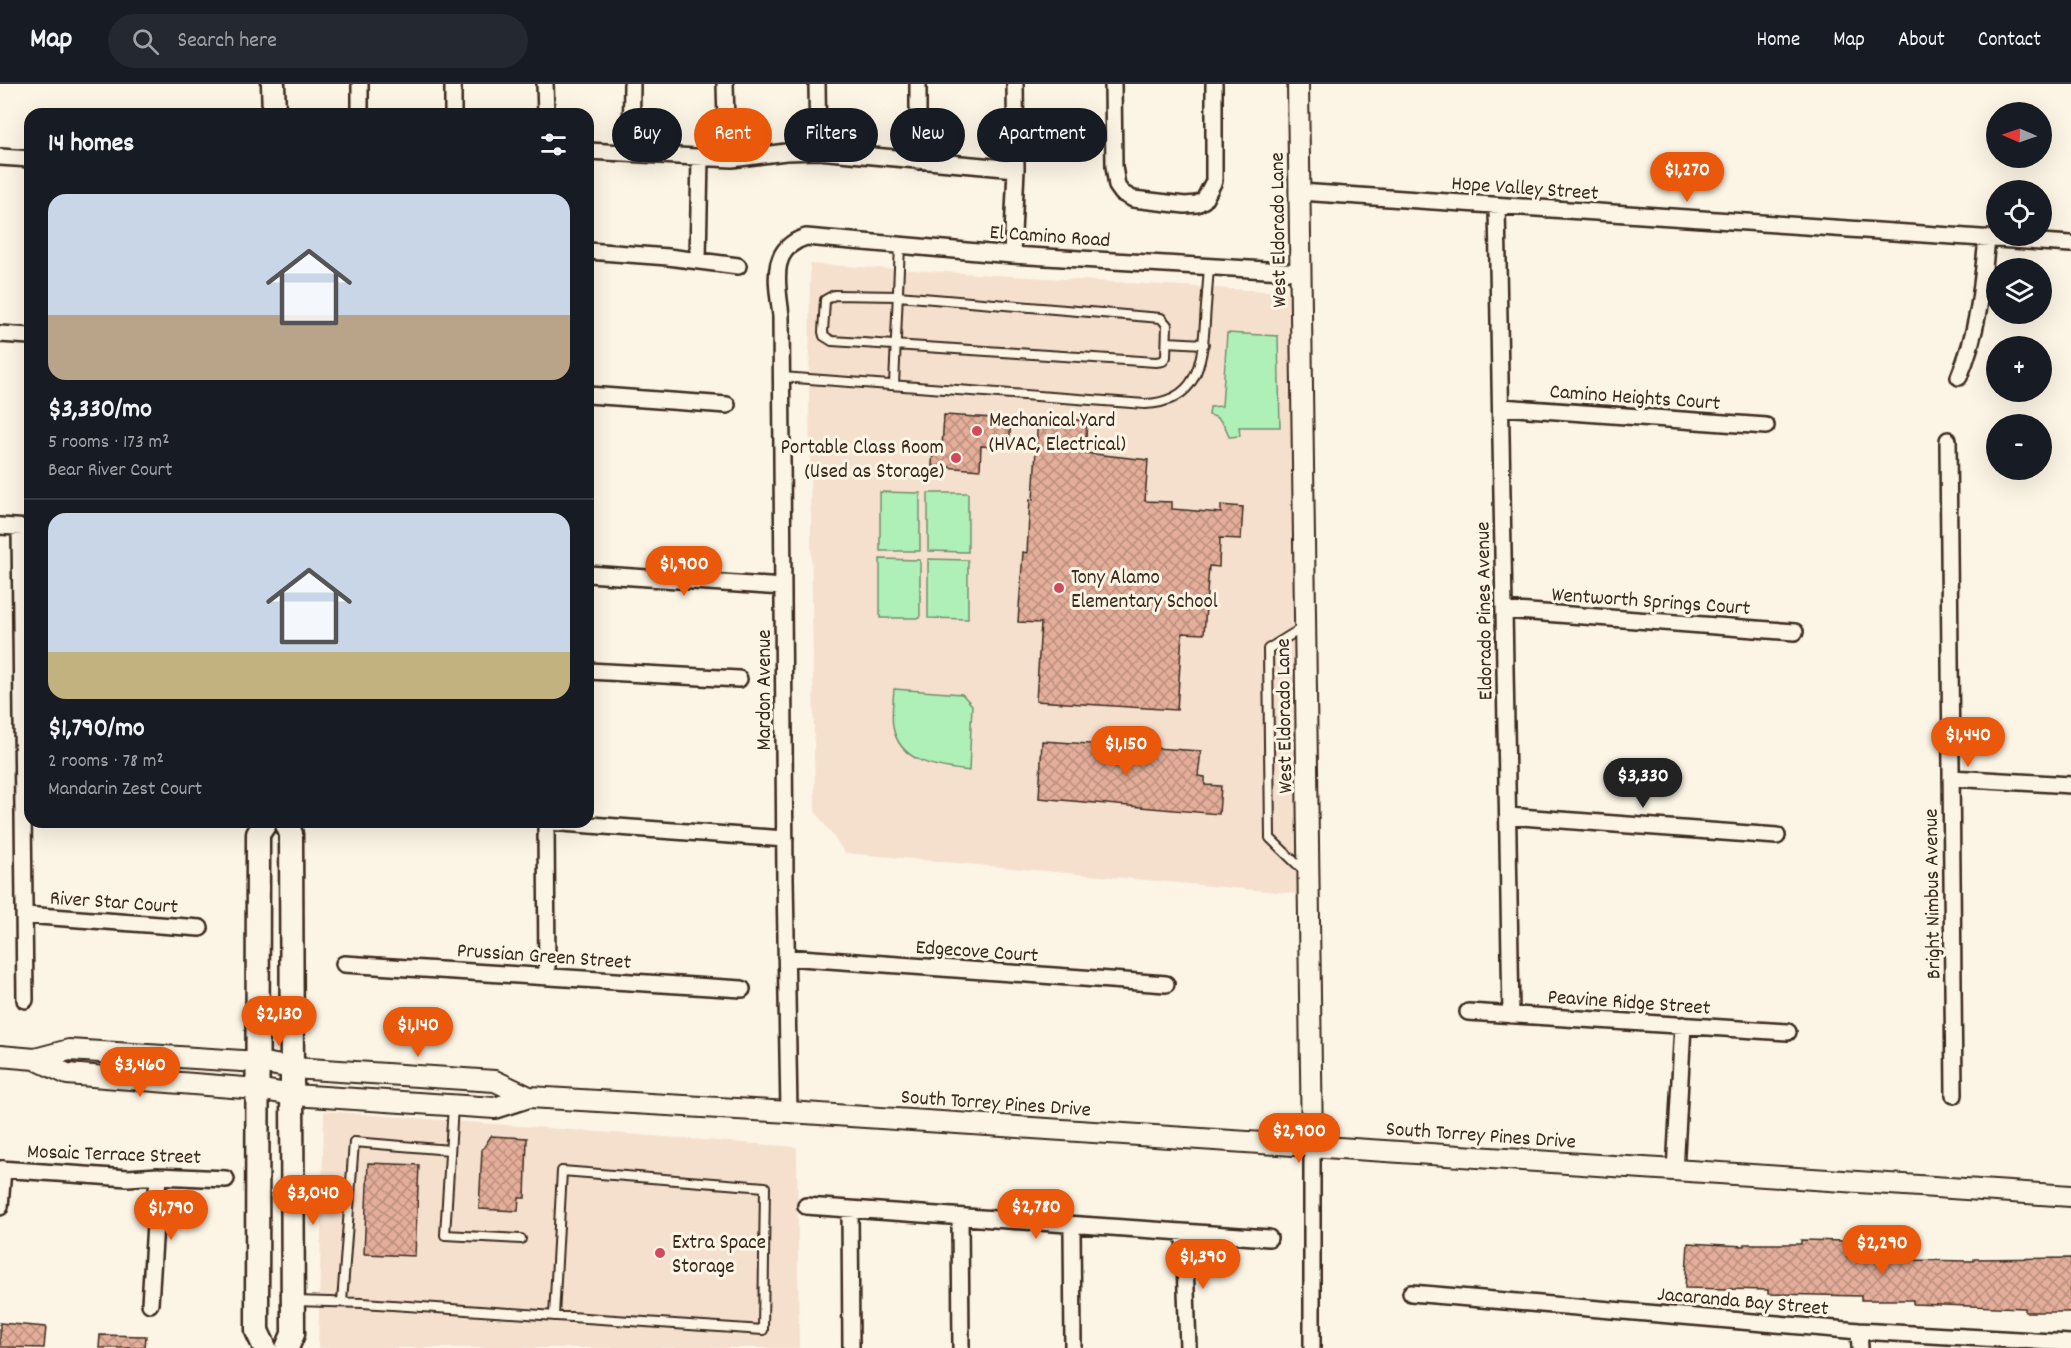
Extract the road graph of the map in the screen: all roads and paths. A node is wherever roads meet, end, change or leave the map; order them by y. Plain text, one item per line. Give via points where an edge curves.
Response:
1 (273, 84) edge
2 (360, 84) edge
3 (453, 84) edge
4 (545, 84) edge
5 (633, 84) edge
6 (725, 84) edge
7 (817, 84) edge
8 (918, 84) edge
9 (1015, 84) edge
10 (1113, 84) edge
11 (1214, 84) edge
12 (1298, 84) edge
13 (274, 108) edge
14 (360, 108) edge
15 (453, 108) edge
16 (546, 108) edge
17 (632, 108) edge
18 (726, 108) edge
19 (817, 108) edge
20 (918, 108) edge
21 (594, 151) edge
22 (612, 152) edge
23 (0, 157) edge
24 (24, 159) edge
25 (700, 162) edge
26 (930, 162) edge
27 (1016, 169) junction
28 (1300, 192) junction
29 (1497, 206) junction
30 (1986, 238) edge
31 (796, 240) joint
32 (2052, 243) edge
33 (2071, 244) edge
34 (900, 245) junction
35 (1986, 246) edge
36 (594, 252) edge
37 (1012, 255) junction
38 (698, 261) junction
39 (738, 266) dead end
40 (1209, 266) junction
41 (1301, 272) junction
42 (898, 296) junction
43 (0, 334) edge
44 (24, 336) edge
45 (1167, 342) junction
46 (1204, 344) junction
47 (896, 345) junction
48 (1959, 376) dead end
49 (782, 377) junction
50 (894, 385) junction
51 (594, 395) edge
52 (726, 405) dead end
53 (1501, 407) junction
54 (1766, 426) dead end
55 (1948, 440) dead end
56 (0, 526) edge
57 (24, 528) edge
58 (594, 574) edge
59 (783, 587) junction
60 (1504, 610) junction
61 (1306, 626) junction
62 (1795, 632) dead end
63 (594, 671) edge
64 (739, 679) dead end
65 (1951, 778) junction
66 (2071, 785) edge
67 (1508, 816) junction
68 (594, 825) edge
69 (25, 828) edge
70 (262, 828) edge
71 (288, 828) edge
72 (547, 828) edge
73 (1776, 836) dead end
74 (784, 839) junction
75 (1309, 875) junction
76 (25, 915) junction
77 (200, 928) dead end
78 (786, 957) junction
79 (344, 964) dead end
80 (547, 976) junction
81 (1166, 984) dead end
82 (742, 989) dead end
83 (25, 1000) dead end
84 (1468, 1012) dead end
85 (1511, 1015) junction
86 (1683, 1025) junction
87 (1788, 1032) dead end
88 (0, 1056) edge
89 (35, 1059) junction
90 (258, 1062) junction
91 (293, 1068) junction
92 (257, 1089) junction
93 (293, 1095) junction
94 (1954, 1095) dead end
95 (529, 1097) junction
96 (453, 1106) junction
97 (789, 1112) junction
98 (1312, 1146) junction
99 (450, 1150) junction
100 (2, 1169) edge
101 (1675, 1171) junction
102 (158, 1176) junction
103 (226, 1179) dead end
104 (2071, 1196) edge
105 (806, 1206) dead end
106 (0, 1207) edge
107 (850, 1210) junction
108 (960, 1218) junction
109 (1072, 1226) junction
110 (1184, 1233) junction
111 (1269, 1238) dead end
112 (521, 1239) dead end
113 (1411, 1293) dead end
114 (293, 1301) junction
115 (342, 1302) junction
116 (150, 1304) dead end
117 (554, 1316) junction
118 (1859, 1331) junction
119 (2071, 1343) edge
120 (265, 1348) edge
121 (287, 1348) edge
122 (851, 1348) edge
123 (962, 1348) edge
124 (1073, 1348) edge
125 (1188, 1348) edge
126 (1312, 1348) edge
127 (1860, 1348) edge

1 - 13 main road
2 - 14 street
3 - 15 street
4 - 16 street
5 - 17 street
6 - 18 street
7 - 19 street
8 - 20 street
9 - 27 street
10 - 11 street via 1117,186 1133,199 1185,205 1204,200 1214,181
12 - 28 street, West Eldorado Lane
21 - 22 street
23 - 24 street
25 - 38 street
26 - 27 street
27 - 37 street
28 - 29 street, Hope Valley Street
28 - 41 street, West Eldorado Lane
29 - 30 street, Hope Valley Street
29 - 53 street, Eldorado Pines Avenue
31 - 34 street, El Camino Road via 806,237
31 - 49 street, Mardon Avenue via 779,259 776,270
32 - 33 street, Hope Valley Street
34 - 37 street, El Camino Road
34 - 42 lane
35 - 48 street via 1974,336
36 - 38 street
37 - 40 street, El Camino Road
38 - 39 street
40 - 41 street, El Camino Road
40 - 46 lane
41 - 61 street, West Eldorado Lane
42 - 45 lane via 1161,318 1167,325
42 - 47 lane
42 - 47 lane via 829,296 825,300 823,332 832,341
43 - 44 street
45 - 46 lane
45 - 47 lane via 1165,359 1156,362
46 - 50 lane via 1194,380 1176,397 1155,404
47 - 50 lane
49 - 50 lane
49 - 59 street, Mardon Avenue
51 - 52 street
53 - 54 street, Camino Heights Court
53 - 60 street, Eldorado Pines Avenue
55 - 65 street, Bright Nimbus Avenue
56 - 57 street
58 - 59 street
59 - 74 street, Mardon Avenue
60 - 62 street, Wentworth Springs Court
60 - 67 street, Eldorado Pines Avenue
61 - 75 street, West Eldorado Lane
61 - 75 lane via 1268,649 1270,838
63 - 64 street
65 - 66 street
65 - 94 street, Bright Nimbus Avenue
67 - 73 street
67 - 85 street, Eldorado Pines Avenue
68 - 74 street
69 - 76 street
70 - 90 main road via 258,834
71 - 91 main road
72 - 80 street
74 - 78 street, Mardon Avenue
75 - 98 street, West Eldorado Lane
76 - 77 street, River Star Court
76 - 83 street
78 - 81 street, Edgecove Court
78 - 97 street, Mardon Avenue
79 - 80 street, Prussian Green Street
80 - 82 street, Prussian Green Street
84 - 85 street, Peavine Ridge Street
85 - 86 street, Peavine Ridge Street
86 - 87 street, Peavine Ridge Street
86 - 101 street
88 - 89 street, South Torrey Pines Drive
89 - 90 street, South Torrey Pines Drive via 69,1050
89 - 92 street, South Torrey Pines Drive via 67,1074
90 - 91 street, South Torrey Pines Drive
90 - 92 main road
91 - 93 main road
91 - 95 street, South Torrey Pines Drive via 495,1081
92 - 93 street, South Torrey Pines Drive
92 - 120 main road via 257,1331
93 - 96 street, South Torrey Pines Drive
93 - 114 main road
95 - 96 street, South Torrey Pines Drive via 495,1108
95 - 97 street, South Torrey Pines Drive
96 - 99 lane
97 - 98 street, South Torrey Pines Drive
98 - 101 street, South Torrey Pines Drive
98 - 126 street, West Eldorado Lane
99 - 112 lane via 445,1235
99 - 115 lane via 354,1142
100 - 102 street, Mosaic Terrace Street via 128,1178
100 - 106 street
101 - 104 street, South Torrey Pines Drive
102 - 103 street, Mosaic Terrace Street
102 - 116 street
105 - 107 street
107 - 108 street
107 - 122 street
108 - 109 street
108 - 123 street
109 - 110 street
109 - 124 street
110 - 111 street
110 - 125 street
113 - 118 street, Jacaranda Bay Street
114 - 115 lane
114 - 121 main road via 293,1334
115 - 117 lane
117 - 117 lane via 763,1330 765,1187 562,1171
118 - 119 street, Jacaranda Bay Street
118 - 127 street

